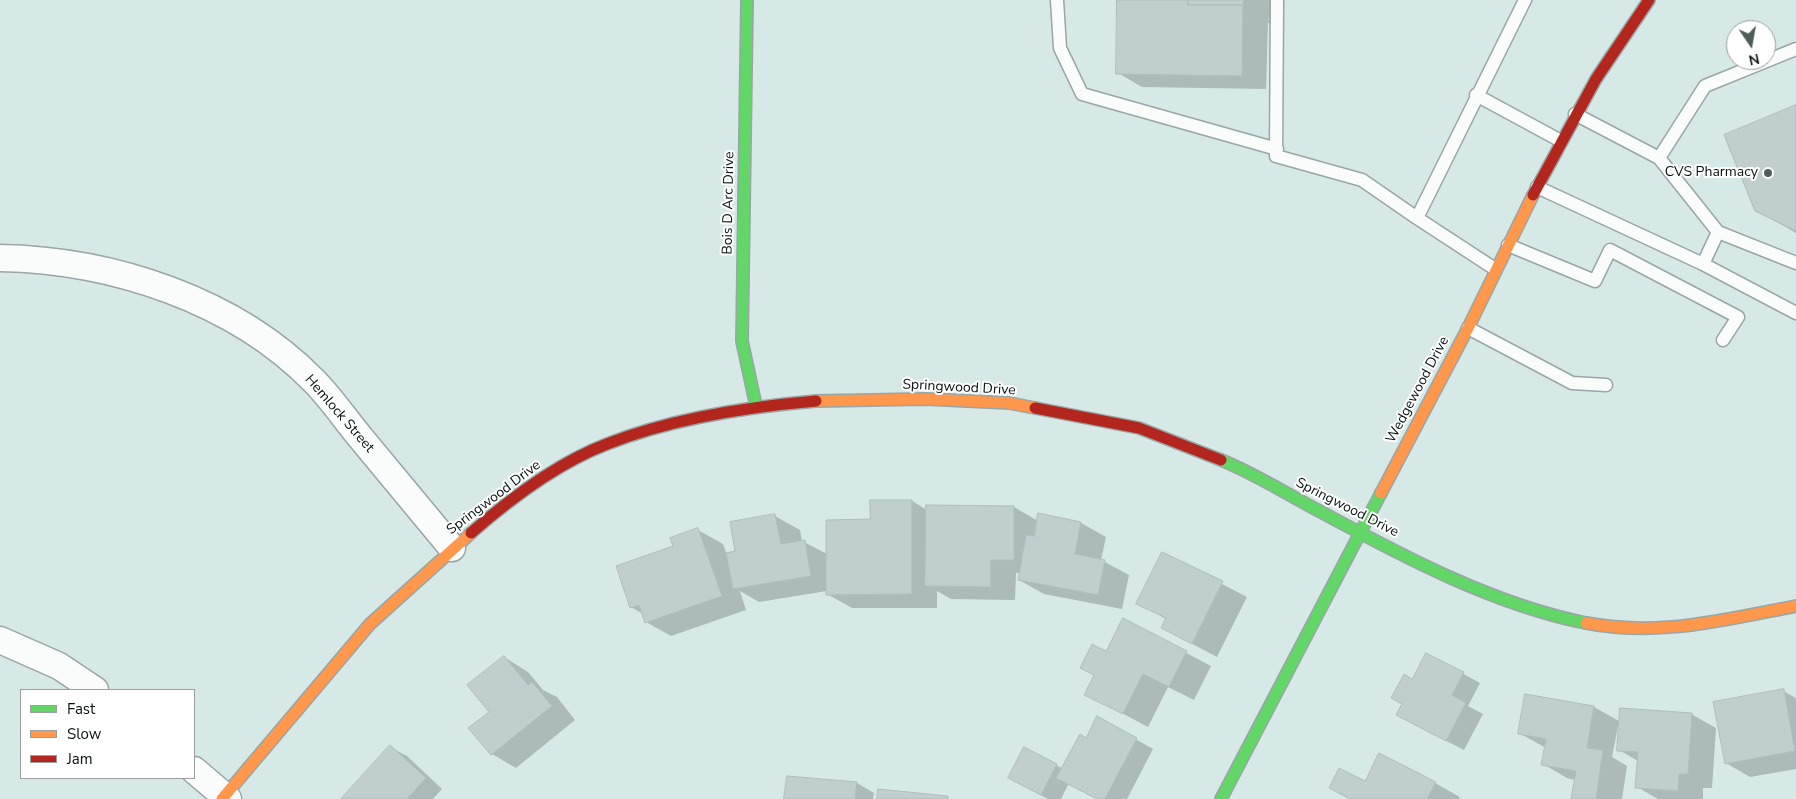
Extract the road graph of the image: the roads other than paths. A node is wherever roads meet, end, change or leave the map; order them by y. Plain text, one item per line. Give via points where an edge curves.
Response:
1 (747, 0) edge
2 (1057, 0) edge
3 (1277, 0) edge
4 (1525, 0) edge
5 (1649, 0) edge
6 (1796, 49) edge
7 (1476, 94) junction
8 (1576, 114) junction
9 (1561, 141) junction
10 (1276, 149) junction
11 (1659, 158) junction
12 (1537, 187) junction
13 (1416, 218) junction
14 (1718, 232) junction
15 (1508, 245) junction
16 (0, 258) edge
17 (1796, 263) edge
18 (1703, 264) junction
19 (1495, 269) junction
20 (1796, 313) edge
21 (1468, 328) junction
22 (1724, 340) dead end
23 (1606, 385) dead end
24 (756, 406) junction
25 (1359, 533) junction
26 (452, 548) junction
27 (1796, 606) edge
28 (0, 640) edge
29 (93, 689) edge
30 (195, 771) edge
31 (225, 798) edge
32 (1221, 799) edge

1 - 24 street, Bois D Arc Drive via 742,341
2 - 10 lane via 1060,48 1082,94
3 - 10 lane
4 - 7 lane
5 - 8 street, Wedgewood Drive via 1620,37
6 - 11 lane via 1705,86
7 - 9 lane
7 - 13 lane
8 - 9 street, Wedgewood Drive
8 - 11 lane
9 - 12 street, Wedgewood Drive
10 - 13 lane via 1276,156 1362,180
11 - 14 lane
12 - 15 street, Wedgewood Drive
12 - 18 lane
13 - 19 lane
14 - 17 lane
14 - 18 lane
15 - 19 street, Wedgewood Drive
15 - 22 lane via 1595,281 1610,250 1738,317
16 - 26 street, Hemlock Street via 87,266 155,284 215,310 271,345 314,381
18 - 20 lane
19 - 21 street, Wedgewood Drive
21 - 23 lane via 1572,382
21 - 25 street, Wedgewood Drive
24 - 25 street, Springwood Drive via 832,399 1009,403 1139,428 1231,464
24 - 26 street, Springwood Drive via 656,428 606,444 550,473
25 - 27 street, Springwood Drive via 1494,597 1555,617 1607,627 1646,630 1692,626
25 - 32 street, Wedgewood Drive
26 - 31 street, Springwood Drive via 370,624
28 - 29 street via 59,666
30 - 31 street

